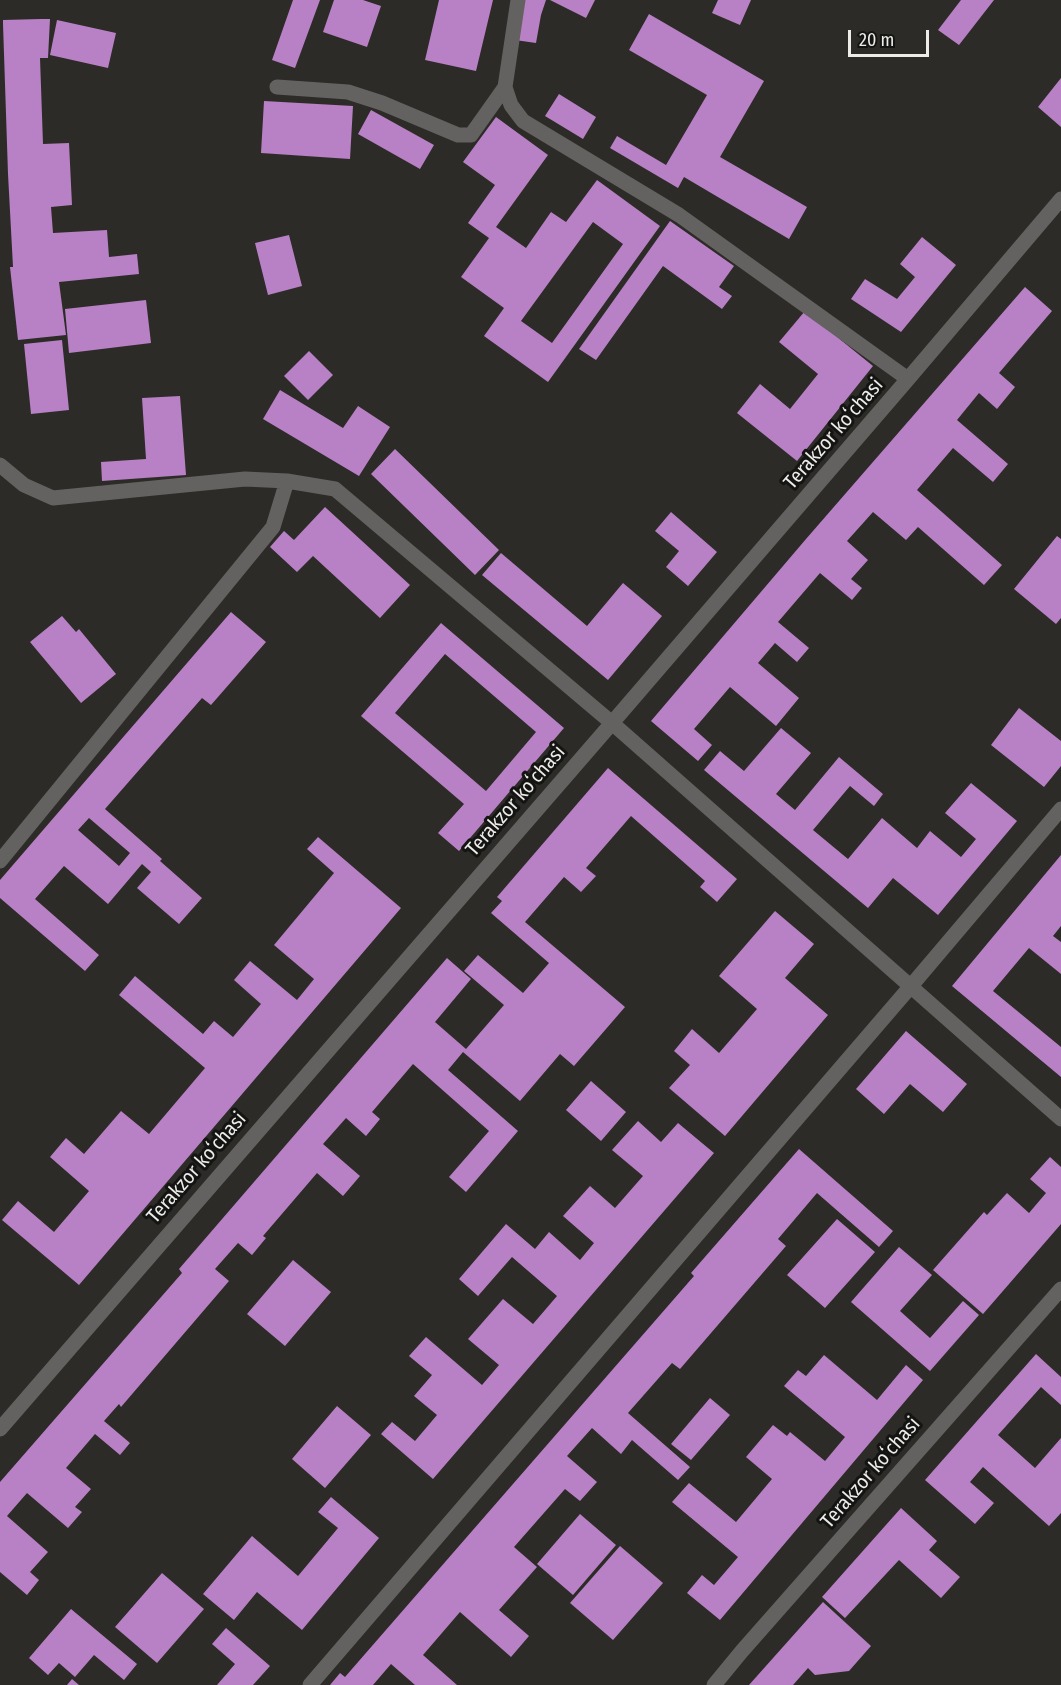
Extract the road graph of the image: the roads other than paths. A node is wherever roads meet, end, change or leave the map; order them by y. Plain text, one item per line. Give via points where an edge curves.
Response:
1 (518, 0) edge
2 (277, 87) dead end
3 (505, 87) junction
4 (1061, 199) edge
5 (908, 379) junction
6 (0, 465) edge
7 (287, 481) junction
8 (612, 723) junction
9 (1061, 808) edge
10 (0, 861) edge
11 (911, 986) junction
12 (1061, 1119) edge
13 (1061, 1289) edge
14 (0, 1429) edge
15 (310, 1685) edge
16 (714, 1685) edge

1 - 3 street
2 - 3 street via 348,92 458,135 471,135
3 - 5 street via 511,105 523,121 679,215
4 - 5 street, Terakzor koʻchasi
5 - 8 street, Terakzor koʻchasi
6 - 7 street via 24,485 53,498 245,480
7 - 8 street via 335,489
7 - 10 street via 273,527
8 - 11 street
8 - 14 street, Terakzor koʻchasi
9 - 11 street
11 - 12 street
11 - 15 street
13 - 16 street, Terakzor koʻchasi

